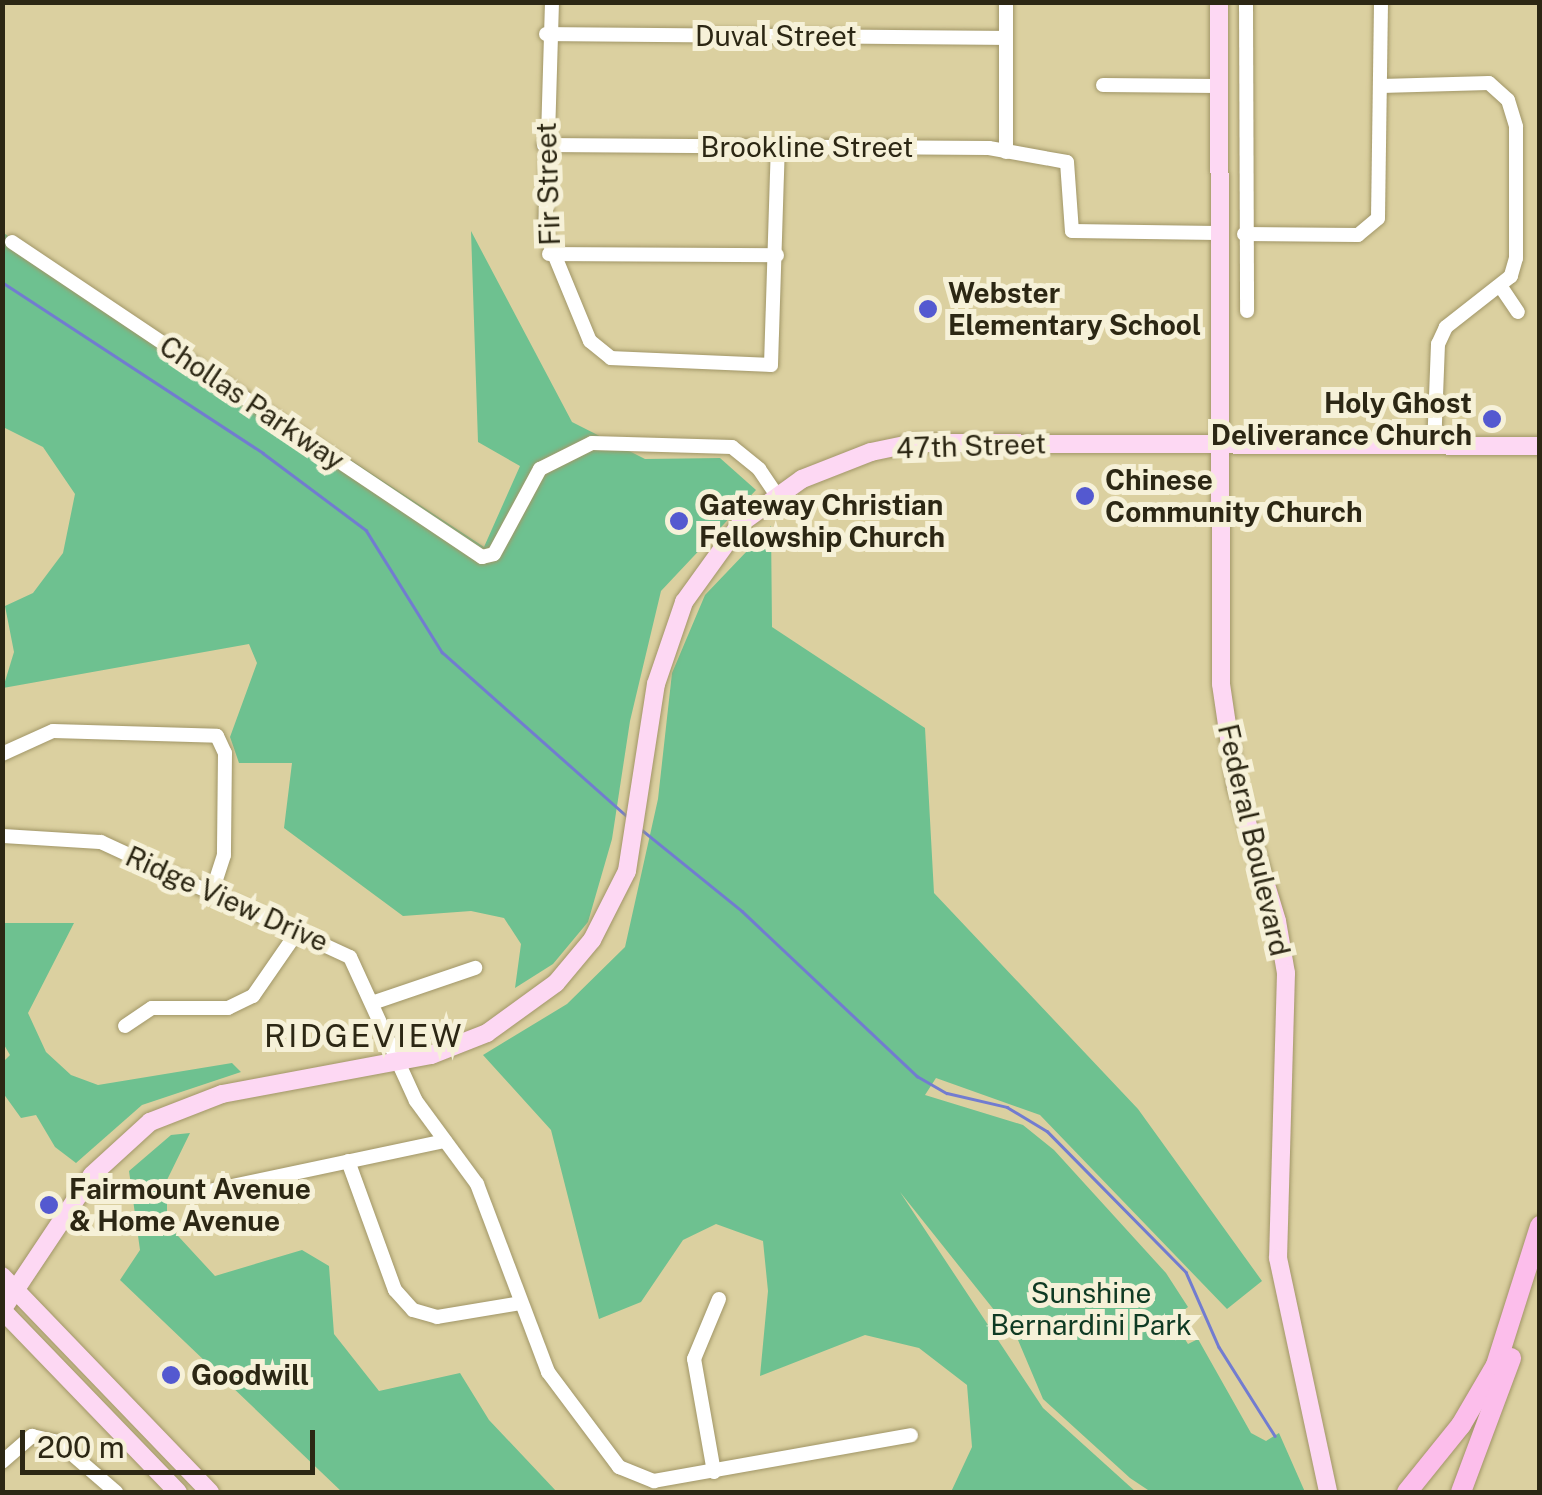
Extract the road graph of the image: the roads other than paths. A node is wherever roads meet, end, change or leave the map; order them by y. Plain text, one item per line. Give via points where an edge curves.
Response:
1 (552, 2) edge
2 (1006, 2) edge
3 (1218, 2) edge
4 (1246, 2) edge
5 (1381, 2) edge
6 (546, 34) junction
7 (1006, 38) junction
8 (1102, 86) dead end
9 (1218, 86) junction
10 (1380, 86) junction
11 (544, 144) junction
12 (778, 147) junction
13 (1006, 152) junction
14 (1217, 233) junction
15 (1244, 234) junction
16 (12, 242) dead end
17 (549, 254) junction
18 (777, 256) junction
19 (1500, 288) junction
20 (1247, 311) dead end
21 (1518, 312) dead end
22 (1217, 444) junction
23 (1434, 446) junction
24 (1540, 446) edge
25 (776, 496) junction
26 (2, 754) edge
27 (2, 836) edge
28 (212, 891) junction
29 (298, 931) junction
30 (475, 968) dead end
31 (375, 1002) junction
32 (125, 1026) dead end
33 (399, 1062) junction
34 (445, 1142) junction
35 (348, 1162) junction
36 (214, 1190) dead end
37 (1540, 1226) edge
38 (1540, 1244) edge
39 (2, 1276) edge
40 (20, 1292) junction
41 (718, 1299) dead end
42 (522, 1304) junction
43 (2, 1310) edge
44 (911, 1435) dead end
45 (2, 1462) edge
46 (714, 1472) junction
47 (116, 1492) edge
48 (178, 1492) edge
49 (210, 1492) edge
50 (1328, 1492) edge
51 (1408, 1492) edge
52 (1461, 1492) edge

1 - 6 street, Fir Street
2 - 7 street
3 - 9 main road, Federal Boulevard
4 - 15 street
5 - 10 street
6 - 7 street, Duval Street
6 - 11 street, Fir Street
7 - 13 street
8 - 9 street
9 - 14 main road, Federal Boulevard
10 - 15 street via 1380,211 1358,234
10 - 19 street via 1490,83 1508,100 1516,127 1516,258
11 - 12 street, Brookline Street
11 - 17 street, Fir Street
12 - 13 street, Brookline Street
12 - 18 street
13 - 14 street, Brookline Street via 1067,162 1072,231
14 - 22 main road, Federal Boulevard
15 - 20 street
16 - 25 street, Chollas Parkway via 473,553 494,554 540,470 592,443 732,448 759,470
17 - 18 street
17 - 18 street, Fir Street via 602,352 628,363 772,365
19 - 21 street
19 - 23 street via 1466,310 1438,344
22 - 23 main road, 47th Street
22 - 25 main road, 47th Street via 914,443 840,462
22 - 50 main road, Federal Boulevard via 1228,749 1286,973 1278,1258
23 - 24 main road, 47th Street
25 - 33 main road, 47th Street via 718,550 684,602 663,654 634,843 606,918 534,1004 487,1033
26 - 28 street via 53,731 210,734 225,754 224,856
27 - 28 street, Ridge View Drive via 101,842
28 - 29 street, Ridge View Drive
29 - 31 street, Ridge View Drive via 350,958
29 - 32 street via 253,996 228,1008 152,1008
30 - 31 street
31 - 33 street, Ridge View Drive
33 - 34 street, Ridge View Drive via 416,1102
33 - 40 main road, 47th Street via 222,1094 150,1122 92,1175
34 - 35 street
34 - 42 street, Ridge View Drive via 477,1184
35 - 36 street
35 - 42 street via 394,1290 413,1310 437,1317
37 - 51 highway via 1496,1365 1462,1426
38 - 52 highway via 1512,1354
39 - 40 main road
40 - 43 main road, 47th Street
40 - 49 main road
41 - 46 street via 694,1359
42 - 46 street, Ridge View Drive via 555,1386 619,1468 654,1481
43 - 48 main road
44 - 46 street, Ridge View Drive
45 - 47 street via 32,1436 58,1442

